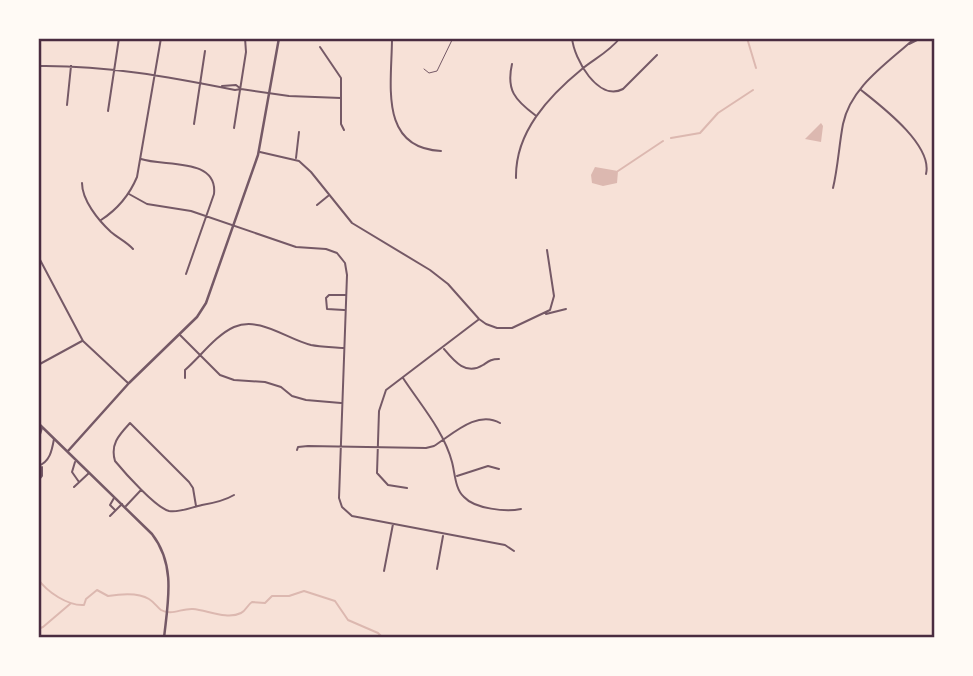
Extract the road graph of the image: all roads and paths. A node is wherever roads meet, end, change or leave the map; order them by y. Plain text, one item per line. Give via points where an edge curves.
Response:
1 (119, 38) edge
2 (161, 38) edge
3 (245, 38) edge
4 (279, 38) edge
5 (392, 38) edge
6 (453, 38) edge
7 (572, 38) edge
8 (620, 38) edge
9 (915, 38) edge
10 (921, 38) edge
11 (908, 45) junction
12 (320, 47) dead end
13 (205, 51) dead end
14 (657, 55) dead end
15 (512, 64) dead end
16 (72, 65) junction
17 (38, 66) edge
18 (584, 68) junction
19 (115, 69) junction
20 (424, 69) dead end
21 (154, 75) junction
22 (200, 82) junction
23 (241, 89) junction
24 (860, 89) junction
25 (270, 93) junction
26 (341, 98) junction
27 (67, 105) dead end
28 (108, 111) dead end
29 (536, 116) junction
30 (194, 124) dead end
31 (234, 128) dead end
32 (344, 130) dead end
33 (299, 132) dead end
34 (441, 150) dead end
35 (259, 152) junction
36 (140, 159) junction
37 (296, 159) junction
38 (926, 174) dead end
39 (516, 177) dead end
40 (82, 183) dead end
41 (833, 188) dead end
42 (129, 194) junction
43 (329, 195) junction
44 (317, 205) dead end
45 (207, 216) junction
46 (101, 220) junction
47 (234, 225) junction
48 (134, 249) dead end
49 (547, 250) dead end
50 (38, 256) edge
51 (186, 274) dead end
52 (346, 295) junction
53 (566, 309) dead end
54 (345, 310) junction
55 (545, 314) junction
56 (479, 319) junction
57 (179, 335) junction
58 (83, 341) junction
59 (344, 348) junction
60 (443, 348) junction
61 (201, 356) junction
62 (499, 359) dead end
63 (38, 365) edge
64 (402, 377) junction
65 (185, 378) dead end
66 (128, 383) junction
67 (342, 403) junction
68 (500, 423) dead end
69 (40, 424) edge
70 (54, 438) junction
71 (443, 440) junction
72 (38, 441) edge
73 (377, 446) junction
74 (341, 448) junction
75 (297, 450) dead end
76 (68, 451) junction
77 (77, 459) junction
78 (40, 466) edge
79 (499, 469) dead end
80 (90, 472) junction
81 (456, 477) junction
82 (38, 481) edge
83 (79, 482) junction
84 (74, 487) dead end
85 (407, 488) dead end
86 (142, 489) junction
87 (234, 495) dead end
88 (115, 497) junction
89 (123, 505) junction
90 (196, 506) junction
91 (521, 509) dead end
92 (115, 510) junction
93 (110, 516) dead end
94 (393, 524) junction
95 (444, 534) junction
96 (514, 551) dead end
97 (437, 569) dead end
98 (384, 571) dead end
99 (164, 638) edge

1 - 19 street
2 - 21 street
3 - 23 street
4 - 25 street
5 - 34 street via 392,106 397,125 416,145
6 - 20 lane via 437,71
7 - 18 street
8 - 18 street
9 - 11 street
10 - 11 street
11 - 24 street
12 - 26 street via 339,72
13 - 22 street
14 - 18 street via 618,92 600,89
15 - 29 street via 513,95
16 - 17 street
16 - 19 street
16 - 27 street
18 - 29 street
19 - 21 street
19 - 28 street
21 - 22 street
21 - 36 street
22 - 23 street
22 - 30 street
23 - 25 street
23 - 31 street
24 - 38 street via 908,131 925,159
24 - 41 street via 843,122
25 - 26 street
25 - 35 street
26 - 32 street
29 - 39 street via 520,148
33 - 37 street
35 - 37 street
35 - 47 street
36 - 42 street
36 - 45 street via 207,172 215,191
37 - 43 street
40 - 46 street via 85,198
42 - 45 street via 151,206
42 - 46 street
43 - 44 street
43 - 56 street via 359,229 439,277
45 - 47 street
45 - 51 street
46 - 48 street
47 - 52 street via 296,247 337,253 345,262
47 - 57 street via 206,303
49 - 55 street via 554,296
50 - 58 street
52 - 54 street
52 - 54 street via 326,298 327,309
53 - 55 street
54 - 59 street
55 - 56 street via 503,329
56 - 60 street
57 - 61 street
57 - 66 street
58 - 63 street
58 - 66 street
59 - 61 street via 309,345 246,323 223,334
59 - 67 street
60 - 62 street via 468,369
60 - 64 street
61 - 65 street via 185,370
61 - 67 street via 220,376 266,382 306,400
64 - 71 street
64 - 73 street via 386,390 380,404
66 - 76 street
67 - 74 street
68 - 71 street via 482,418
69 - 70 street
69 - 72 street
70 - 76 street
70 - 78 street via 52,453
71 - 73 street via 426,448
71 - 81 street
73 - 74 street
73 - 85 street via 379,477 388,485
74 - 75 street
74 - 94 street via 342,507 352,516
76 - 77 street
77 - 80 street
77 - 83 street via 72,472
78 - 82 street via 43,471
79 - 81 street via 488,466
80 - 83 street
80 - 88 street
81 - 91 street via 459,491 471,502
83 - 84 street
86 - 89 street
86 - 90 street via 169,511
86 - 90 street via 119,467 113,454 115,440 130,424 189,482
87 - 90 street
88 - 89 street
88 - 92 street via 110,505
89 - 92 street
89 - 99 street via 161,547 169,574
92 - 93 street
94 - 95 street
94 - 98 street
95 - 96 street via 505,545
95 - 97 street

